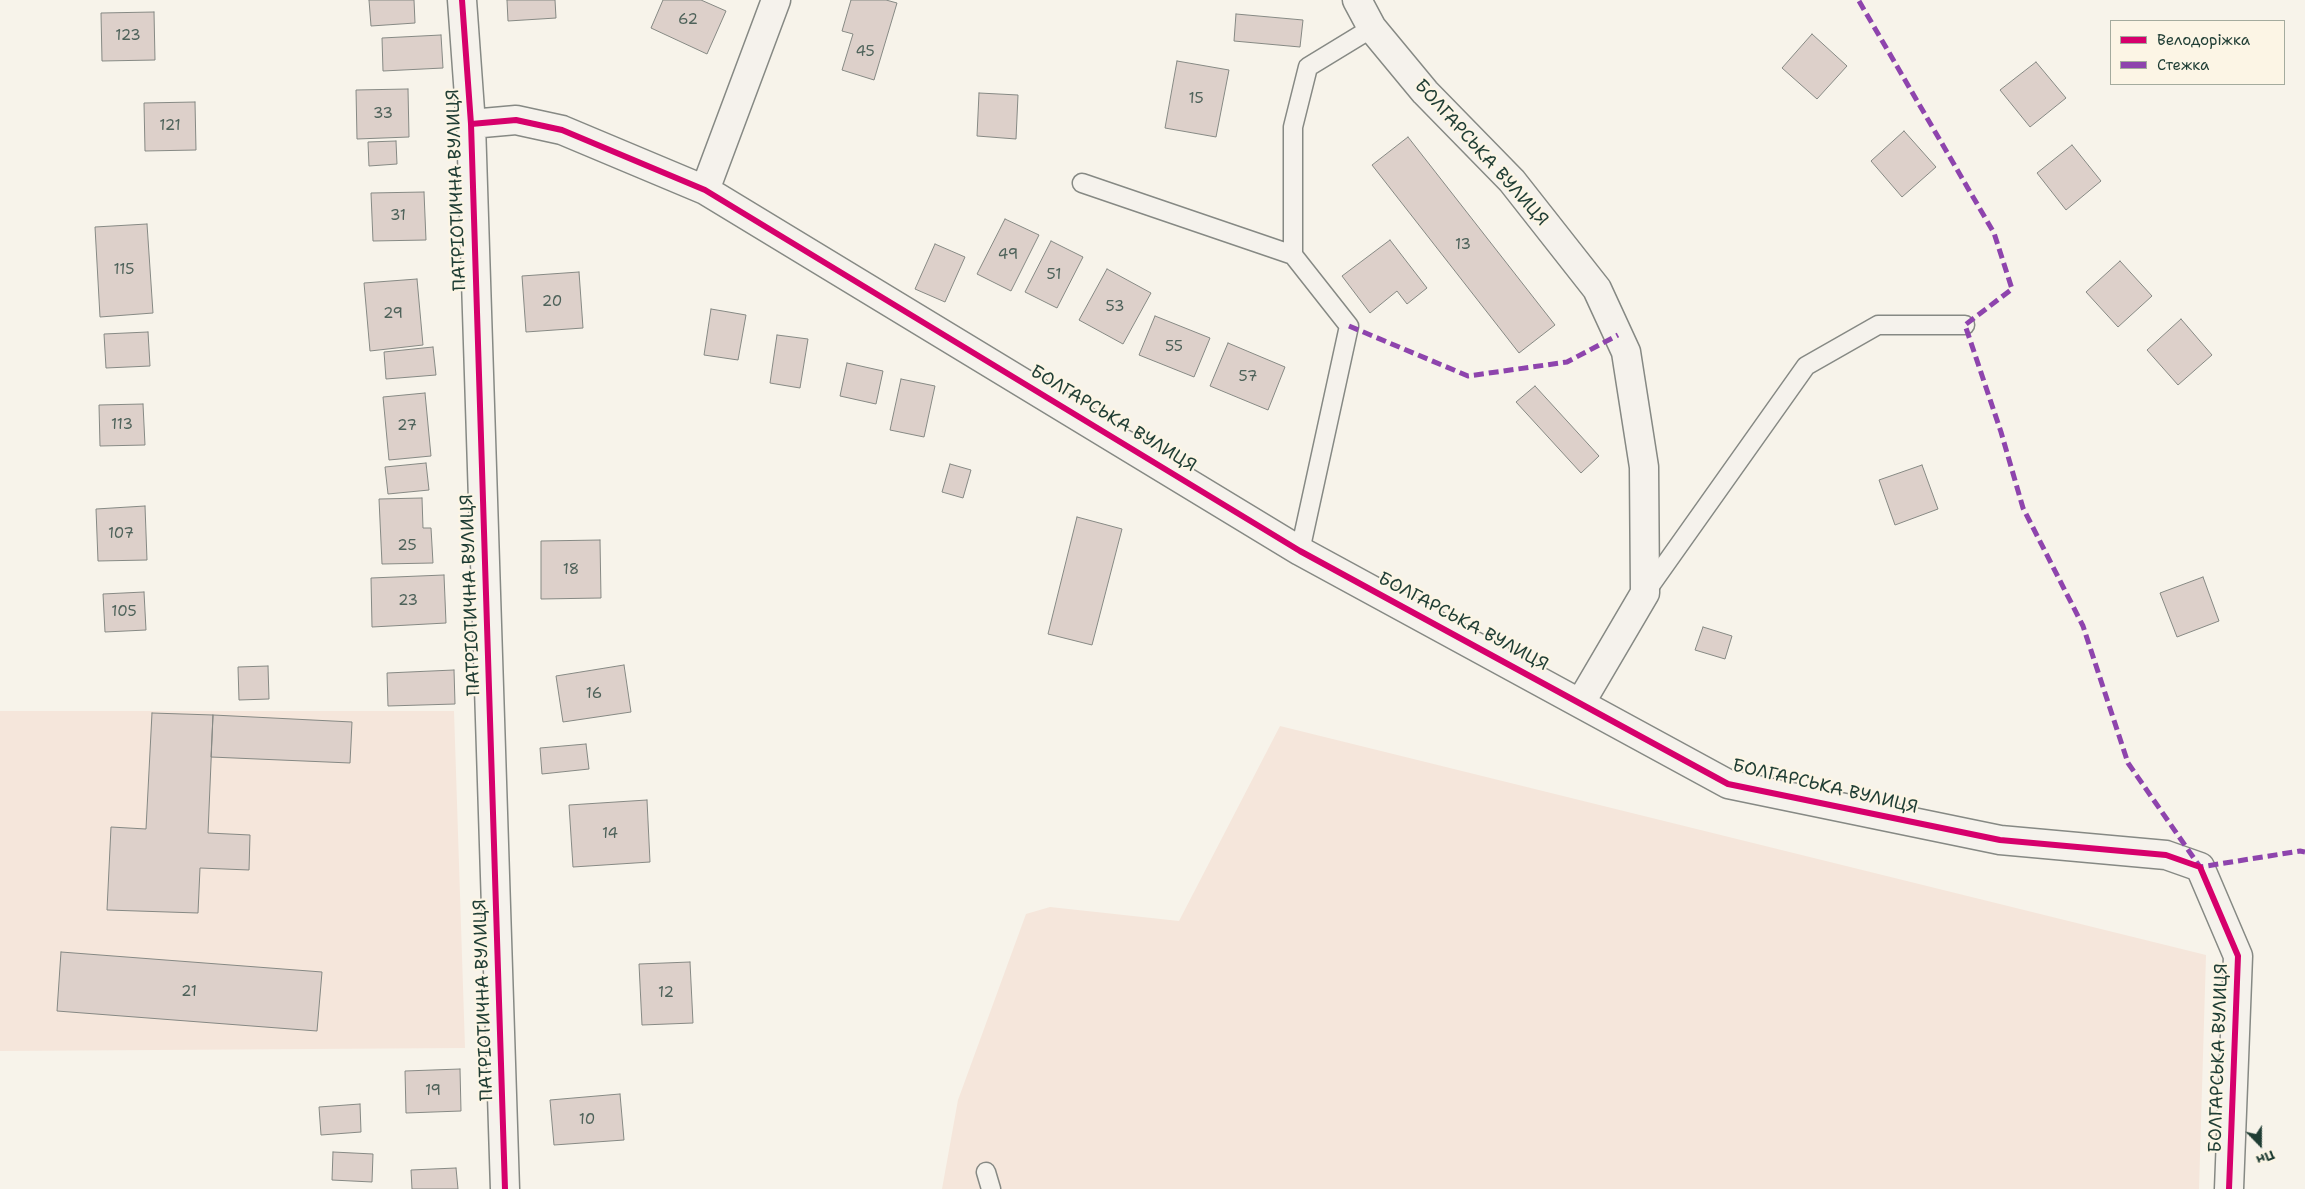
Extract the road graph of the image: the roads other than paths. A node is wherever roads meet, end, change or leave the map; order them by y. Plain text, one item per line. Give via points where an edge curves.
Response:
1 (462, 0) edge
2 (776, 0) edge
3 (1357, 0) edge
4 (1372, 28) junction
5 (471, 124) junction
6 (1082, 183) dead end
7 (706, 190) junction
8 (1293, 255) junction
9 (1965, 325) dead end
10 (1300, 551) junction
11 (1645, 594) junction
12 (1581, 702) junction
13 (986, 1172) dead end
14 (505, 1189) edge
15 (991, 1189) edge
16 (2229, 1189) edge

1 - 5 street, ПАТРІОТИЧНА ВУЛИЦЯ
2 - 7 street
3 - 4 street, БОЛГАРСЬКА ВУЛИЦЯ
4 - 8 lane via 1308,67 1293,127
4 - 11 street, БОЛГАРСЬКА ВУЛИЦЯ via 1425,92 1512,181 1597,289 1626,352 1629,371 1644,467
5 - 7 street, БОЛГАРСЬКА ВУЛИЦЯ via 516,120 562,130
5 - 14 street, ПАТРІОТИЧНА ВУЛИЦЯ
6 - 8 lane
7 - 10 street, БОЛГАРСЬКА ВУЛИЦЯ
8 - 10 lane via 1349,326
9 - 11 lane via 1878,325 1806,366
10 - 12 street, БОЛГАРСЬКА ВУЛИЦЯ
11 - 12 street
12 - 16 street, БОЛГАРСЬКА ВУЛИЦЯ via 1728,784 2000,840 2166,855 2200,867 2238,956
13 - 15 lane

